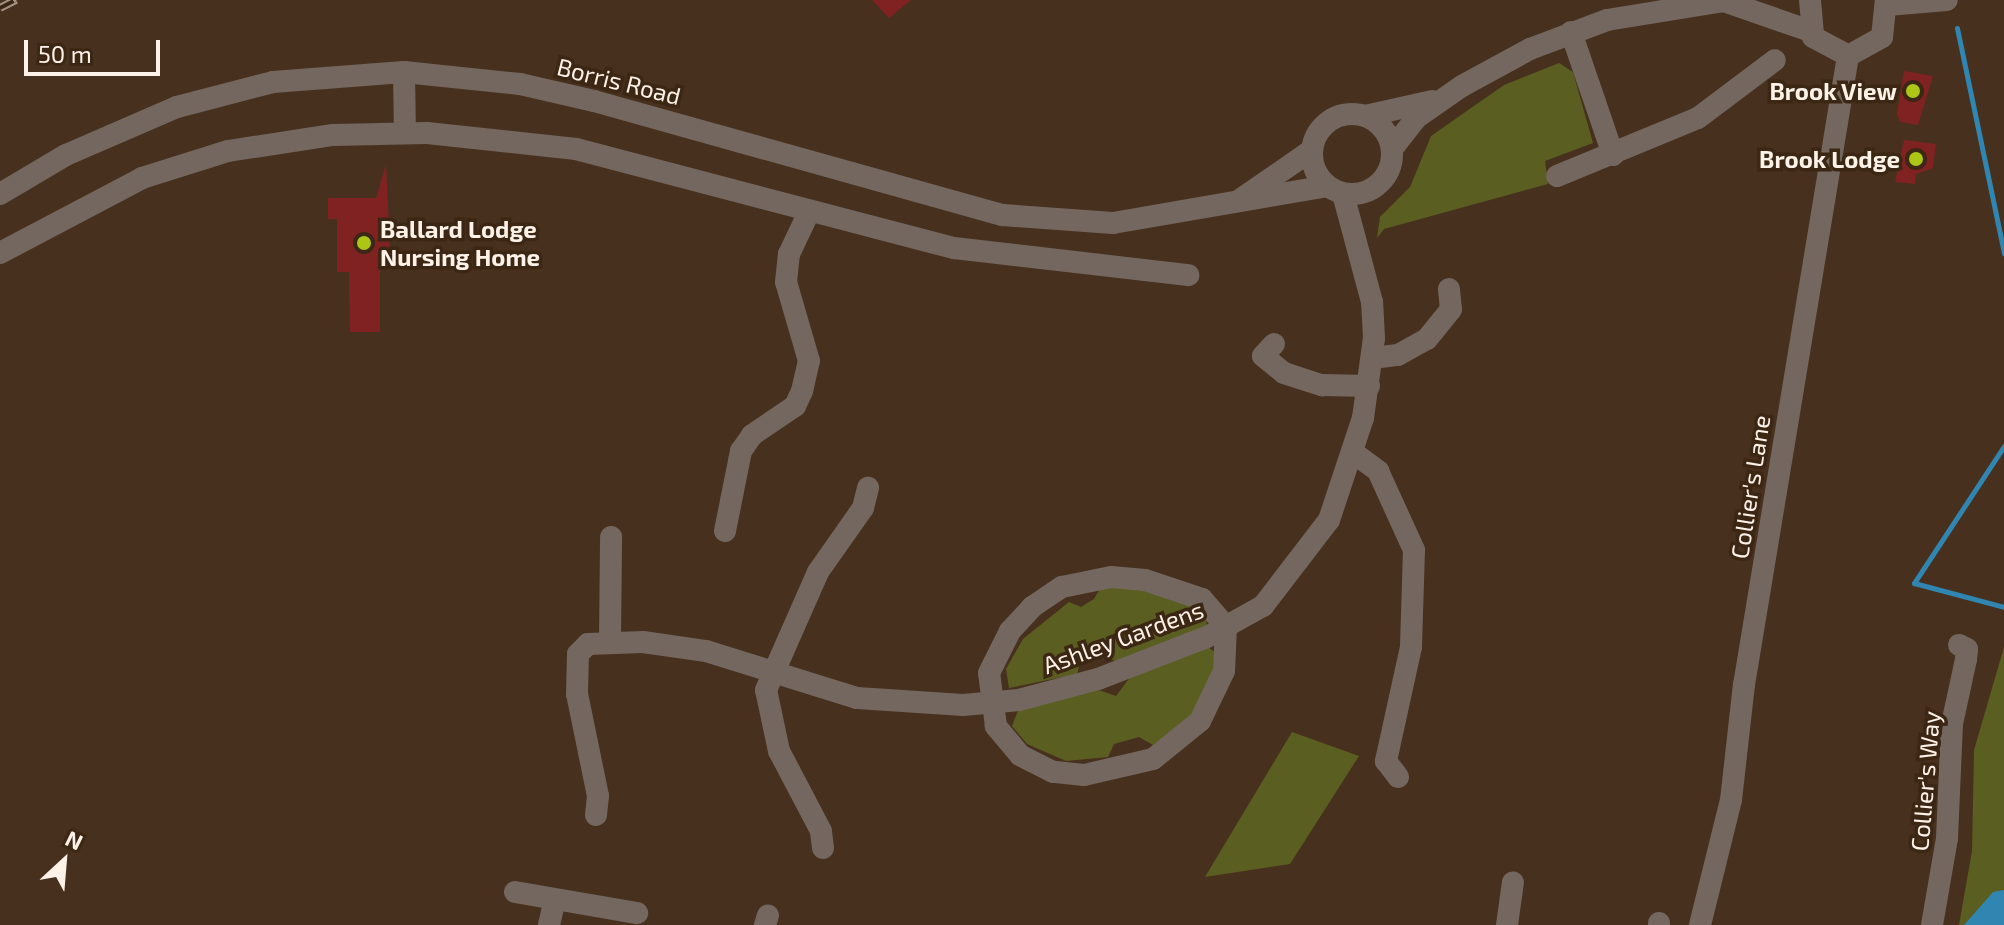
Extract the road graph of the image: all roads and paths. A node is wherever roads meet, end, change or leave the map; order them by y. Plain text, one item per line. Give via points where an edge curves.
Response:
1 (1707, 0) edge
2 (1768, 0) edge
3 (1810, 0) edge
4 (1947, 0) edge
5 (1886, 2) edge
6 (1743, 6) junction
7 (1810, 31) junction
8 (1571, 32) junction
9 (1848, 56) junction
10 (1775, 60) dead end
11 (404, 72) junction
12 (1441, 99) junction
13 (1365, 116) junction
14 (405, 133) junction
15 (1392, 149) junction
16 (1312, 150) junction
17 (1613, 155) junction
18 (1557, 176) dead end
19 (1335, 190) junction
20 (1370, 190) junction
21 (0, 194) edge
22 (1237, 202) junction
23 (809, 212) junction
24 (1357, 229) junction
25 (0, 253) edge
26 (1188, 275) dead end
27 (1449, 289) dead end
28 (1274, 344) dead end
29 (1373, 358) junction
30 (1369, 386) junction
31 (1355, 454) junction
32 (868, 488) dead end
33 (725, 531) dead end
34 (611, 537) dead end
35 (1226, 627) junction
36 (610, 640) junction
37 (1959, 645) dead end
38 (770, 674) junction
39 (990, 703) junction
40 (1398, 777) dead end
41 (596, 815) dead end
42 (823, 848) dead end
43 (1513, 882) dead end
44 (515, 892) dead end
45 (555, 900) junction
46 (637, 913) dead end
47 (549, 925) edge
48 (1507, 925) edge
49 (1700, 925) edge
50 (1932, 925) edge

1 - 6 street
1 - 8 street
2 - 6 street
3 - 7 street
4 - 5 street
5 - 9 street via 1882,37
6 - 7 street
7 - 9 street via 1823,47
8 - 12 street
8 - 17 street
9 - 49 street, Collier's Lane via 1744,685 1731,800
10 - 17 street via 1698,118
11 - 14 street
11 - 21 street, Borris Road via 273,82 177,107 66,155
11 - 22 street, Borris Road via 520,84 594,101 1003,215 1113,223
12 - 13 street
12 - 15 street via 1416,118
13 - 15 street via 1383,129
13 - 16 street via 1332,119
14 - 23 street via 576,149
14 - 25 street via 279,141 182,164 142,178
15 - 20 street via 1385,178
16 - 19 street via 1314,170
16 - 22 street, Borris Road
17 - 18 street
19 - 20 street
19 - 22 street, Borris Road
19 - 24 street, Ashley Gardens
20 - 24 street
23 - 26 street via 1012,258
23 - 33 street via 789,254 786,282 809,361 802,391 795,406 752,435 741,451
24 - 29 street, Ashley Gardens via 1372,302
27 - 29 street via 1451,309 1427,339 1398,355
28 - 30 street via 1263,356 1284,373 1322,385
29 - 30 street, Ashley Gardens
30 - 31 street, Ashley Gardens
31 - 35 street, Ashley Gardens via 1316,541 1263,606
31 - 40 street via 1378,471 1414,550 1411,647 1386,761
32 - 38 street via 863,508 818,572
34 - 36 street
35 - 39 street, Ashley Gardens via 1098,679
35 - 39 street, Ashley Gardens via 1202,599 1174,588 1128,577 1078,582 1046,597 1010,631 989,673
35 - 39 street, Ashley Gardens via 1224,671 1200,721 1153,759 1123,769 1070,775 1038,766 1006,740
36 - 38 street, Ashley Gardens via 706,651
36 - 41 street via 588,644 578,654 577,694 598,796
37 - 50 street, Collier's Way via 1967,649 1952,724 1947,838
38 - 39 street, Ashley Gardens via 857,698
38 - 42 street via 767,710 775,737 821,831
43 - 48 street
44 - 45 street
45 - 46 street
45 - 47 street

